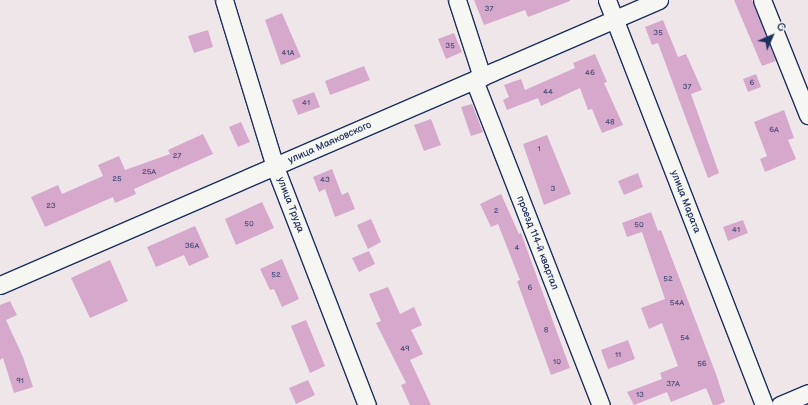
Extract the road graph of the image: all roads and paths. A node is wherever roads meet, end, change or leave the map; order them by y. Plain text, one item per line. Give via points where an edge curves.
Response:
1 (224, 0) edge
2 (457, 0) edge
3 (607, 0) edge
4 (659, 0) edge
5 (762, 0) edge
6 (614, 19) junction
7 (478, 78) junction
8 (808, 115) edge
9 (275, 167) junction
10 (0, 285) edge
11 (808, 393) edge
12 (367, 405) edge
13 (601, 405) edge
14 (764, 405) edge
15 (780, 405) edge

1 - 9 street, улица Труда
2 - 7 street, проезд 114-й квартал
3 - 6 street, улица Марата
4 - 6 street, улица Маяковского
5 - 8 street
6 - 7 street, улица Маяковского
6 - 14 street, улица Марата
7 - 9 street, улица Маяковского
7 - 13 street, проезд 114-й квартал
9 - 10 street, улица Маяковского
9 - 12 street, улица Труда
11 - 15 street

